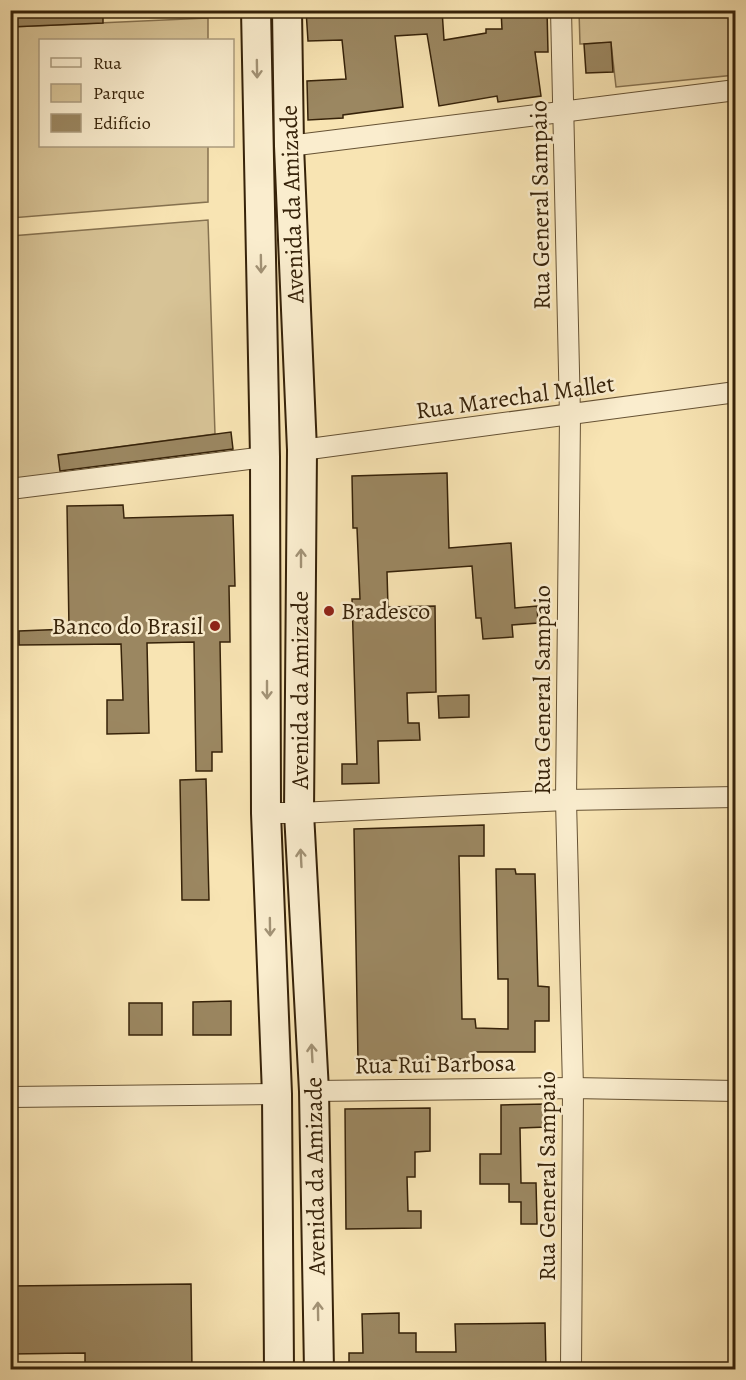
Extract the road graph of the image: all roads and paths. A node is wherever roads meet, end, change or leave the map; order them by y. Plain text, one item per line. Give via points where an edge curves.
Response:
1 (256, 10) edge
2 (287, 10) edge
3 (561, 10) edge
4 (735, 90) edge
5 (563, 111) junction
6 (289, 146) junction
7 (298, 333) junction
8 (263, 343) junction
9 (735, 392) edge
10 (570, 416) junction
11 (302, 450) junction
12 (265, 457) junction
13 (10, 489) edge
14 (301, 650) junction
15 (268, 651) junction
16 (735, 797) edge
17 (566, 800) junction
18 (266, 813) junction
19 (299, 813) junction
20 (573, 1088) junction
21 (314, 1091) junction
22 (735, 1091) edge
23 (277, 1094) junction
24 (10, 1097) edge
25 (279, 1370) edge
26 (319, 1370) edge
27 (571, 1370) edge

1 -> 8 main road, Avenida da Amizade
2 - 6 main road, Avenida da Amizade
3 - 5 street, Rua General Sampaio
4 - 5 street
5 - 6 street
5 - 10 street, Rua General Sampaio
6 - 7 main road, Avenida da Amizade
7 - 8 main road
7 - 11 main road, Avenida da Amizade
8 - 12 main road, Avenida da Amizade
9 - 10 street, Rua Marechal Mallet
10 - 11 street, Rua Marechal Mallet
10 - 17 street, Rua General Sampaio
14 -> 11 main road, Avenida da Amizade
12 - 13 street
12 - 15 main road, Avenida da Amizade
14 - 15 main road
14 - 19 main road, Avenida da Amizade
15 -> 18 main road, Avenida da Amizade
16 - 17 street
17 - 19 street
17 - 20 street, Rua General Sampaio
18 - 19 street
18 -> 23 main road, Avenida da Amizade
21 -> 19 main road, Avenida da Amizade
20 - 21 street, Rua Rui Barbosa
20 - 22 street, Rua Rui Barbosa
20 - 27 street, Rua General Sampaio
26 -> 21 main road, Avenida da Amizade
23 - 24 street
23 - 25 main road, Avenida da Amizade

